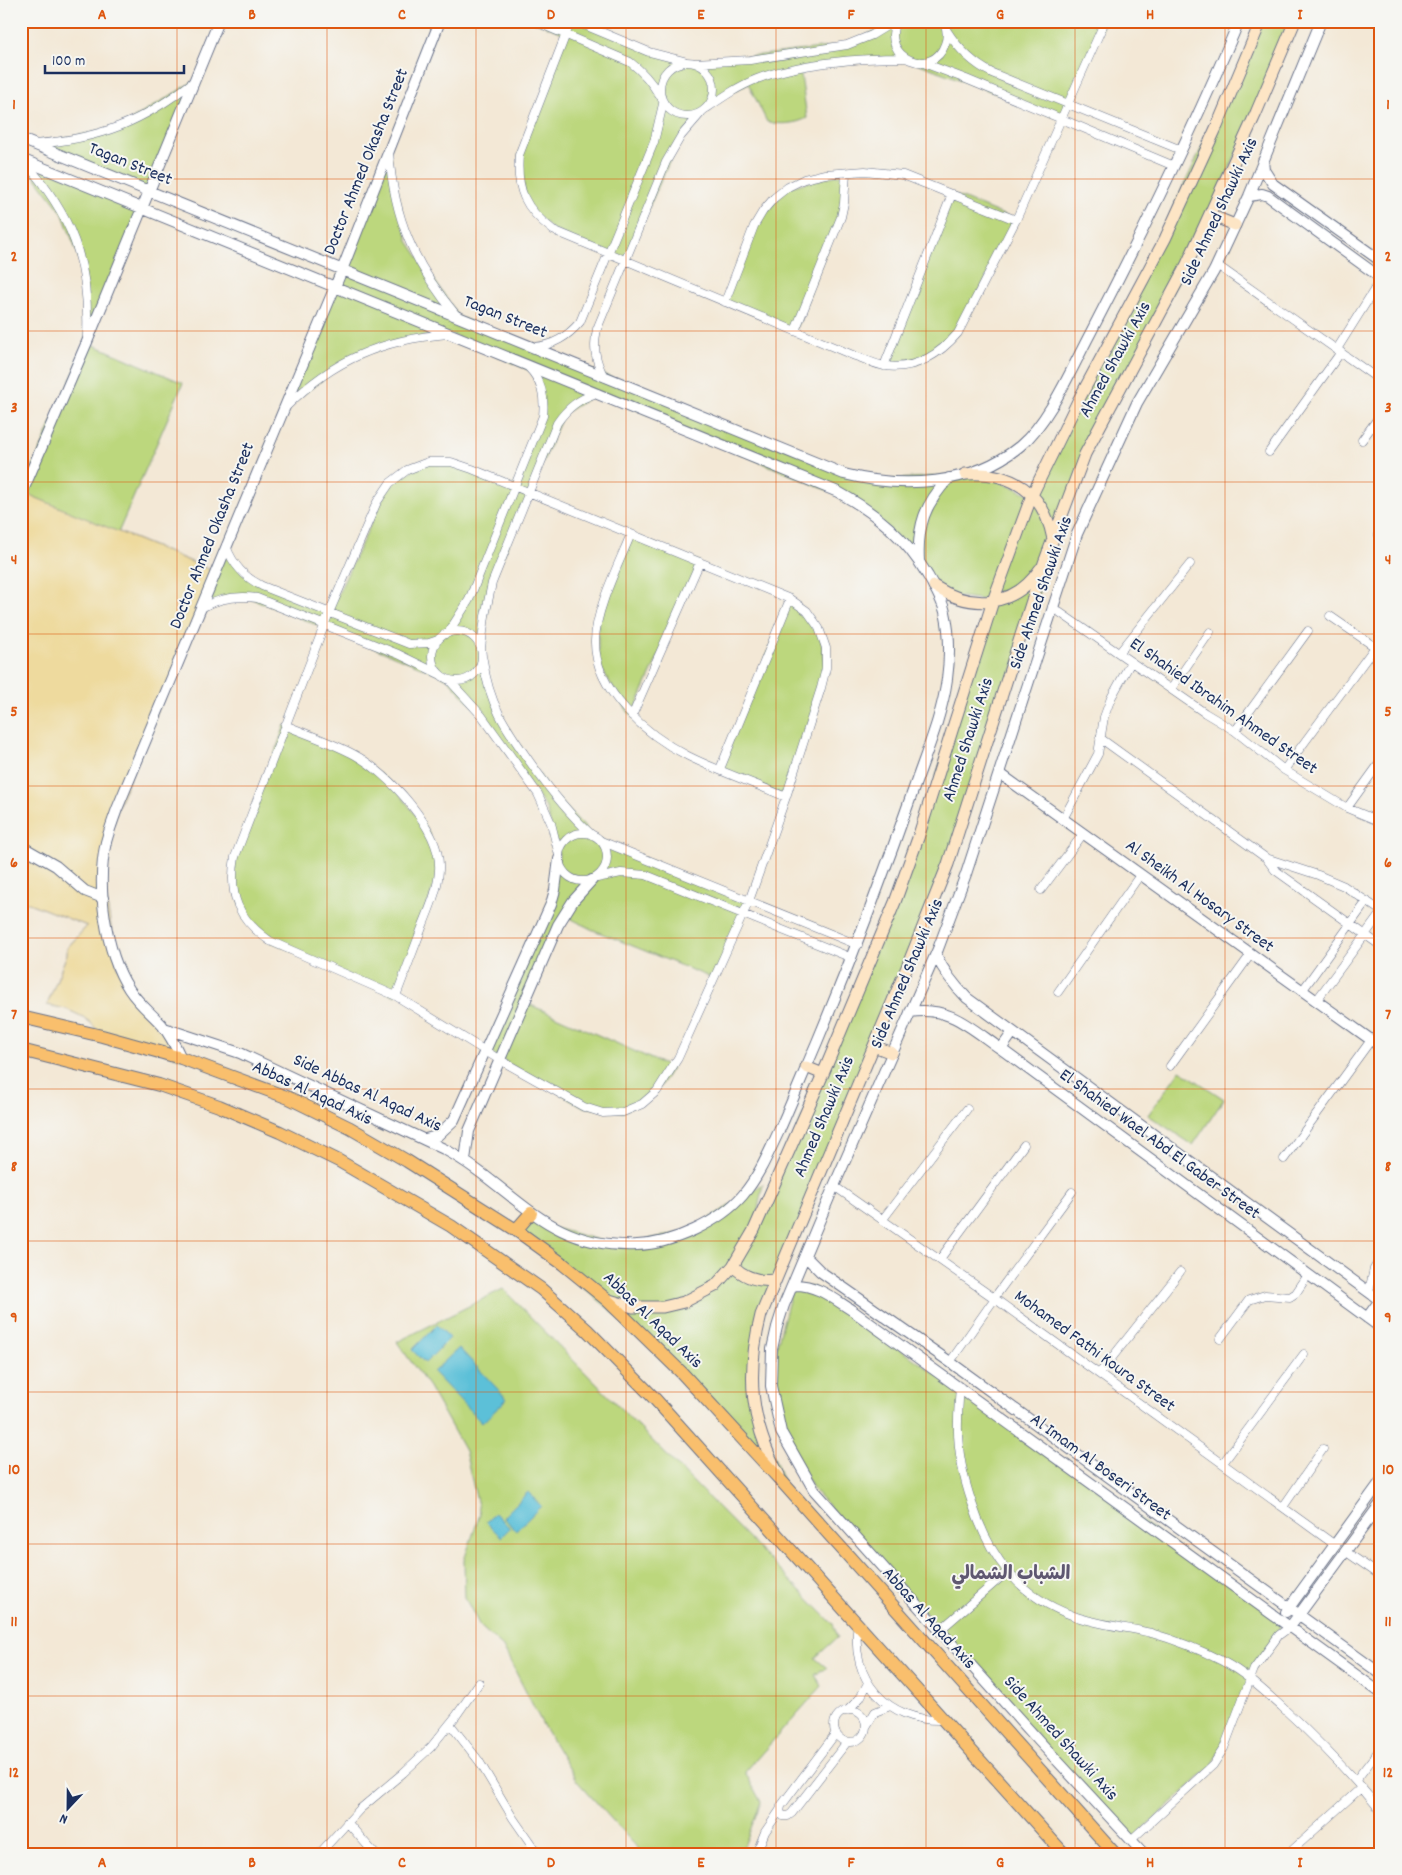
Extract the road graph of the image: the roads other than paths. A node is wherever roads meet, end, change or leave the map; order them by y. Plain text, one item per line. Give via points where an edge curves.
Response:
1 (218, 21) edge
2 (440, 21) edge
3 (534, 21) edge
4 (571, 21) edge
5 (575, 21) edge
6 (896, 21) edge
7 (1105, 21) edge
8 (1239, 21) edge
9 (1261, 21) edge
10 (1295, 21) edge
11 (1321, 21) edge
12 (945, 24) edge
13 (565, 34) junction
14 (904, 58) junction
15 (690, 62) junction
16 (921, 62) junction
17 (194, 81) junction
18 (663, 103) junction
19 (1068, 103) junction
20 (704, 111) junction
21 (1060, 118) junction
22 (21, 139) edge
23 (34, 144) junction
24 (1181, 150) junction
25 (389, 151) junction
26 (21, 159) edge
27 (1263, 161) junction
28 (1174, 166) junction
29 (846, 172) junction
30 (149, 191) junction
31 (952, 194) junction
32 (1249, 196) junction
33 (142, 208) junction
34 (1210, 215) junction
35 (1016, 220) junction
36 (1235, 225) junction
37 (608, 253) junction
38 (625, 260) junction
39 (1381, 261) edge
40 (1216, 266) junction
41 (342, 270) junction
42 (1381, 278) edge
43 (334, 286) junction
44 (725, 302) junction
45 (458, 317) junction
46 (483, 327) junction
47 (795, 330) junction
48 (451, 334) junction
49 (87, 342) junction
50 (476, 344) junction
51 (532, 347) junction
52 (1339, 351) junction
53 (525, 364) junction
54 (884, 366) junction
55 (604, 377) junction
56 (1381, 381) edge
57 (597, 393) junction
58 (282, 411) junction
59 (1381, 414) edge
60 (1362, 440) dead end
61 (1269, 452) dead end
62 (819, 464) junction
63 (32, 472) junction
64 (21, 474) edge
65 (965, 474) junction
66 (950, 478) junction
67 (812, 481) junction
68 (514, 486) junction
69 (529, 492) junction
70 (21, 495) edge
71 (1032, 495) junction
72 (631, 534) junction
73 (1053, 539) junction
74 (226, 546) junction
75 (919, 560) junction
76 (700, 562) junction
77 (1044, 563) junction
78 (1190, 564) dead end
79 (934, 586) junction
80 (790, 599) junction
81 (993, 601) junction
82 (201, 608) junction
83 (1052, 608) junction
84 (329, 613) junction
85 (1330, 616) dead end
86 (324, 625) junction
87 (1308, 631) dead end
88 (1210, 632) dead end
89 (448, 633) junction
90 (438, 640) junction
91 (481, 648) junction
92 (1119, 653) junction
93 (483, 660) junction
94 (1131, 662) junction
95 (440, 675) junction
96 (449, 680) junction
97 (1171, 689) junction
98 (632, 716) junction
99 (285, 725) junction
100 (1235, 731) junction
101 (1100, 738) junction
102 (1381, 761) edge
103 (720, 769) junction
104 (1284, 770) junction
105 (999, 773) junction
106 (786, 797) junction
107 (1347, 808) junction
108 (1063, 819) junction
109 (1381, 822) edge
110 (1083, 834) junction
111 (592, 835) junction
112 (601, 841) junction
113 (21, 846) edge
114 (559, 857) junction
115 (1266, 858) junction
116 (1140, 875) junction
117 (594, 879) junction
118 (1040, 890) dead end
119 (103, 898) junction
120 (749, 901) junction
121 (1367, 901) junction
122 (1381, 912) edge
123 (743, 914) junction
124 (1351, 925) junction
125 (1365, 935) junction
126 (858, 945) junction
127 (1381, 946) edge
128 (1251, 954) junction
129 (936, 955) junction
130 (852, 958) junction
131 (1302, 991) junction
132 (1058, 992) dead end
133 (396, 996) junction
134 (1316, 1001) junction
135 (910, 1012) junction
136 (21, 1017) edge
137 (164, 1028) junction
138 (1013, 1032) junction
139 (1371, 1040) junction
140 (874, 1046) junction
141 (1381, 1047) edge
142 (1001, 1049) junction
143 (21, 1050) edge
144 (486, 1050) junction
145 (892, 1053) junction
146 (181, 1058) junction
147 (500, 1060) junction
148 (1170, 1066) dead end
149 (806, 1067) junction
150 (823, 1074) junction
151 (967, 1108) dead end
152 (425, 1139) junction
153 (1024, 1145) dead end
154 (1284, 1158) dead end
155 (465, 1160) junction
156 (834, 1186) junction
157 (1072, 1192) dead end
158 (531, 1213) junction
159 (883, 1220) junction
160 (516, 1230) junction
161 (805, 1256) junction
162 (1381, 1257) edge
163 (940, 1259) junction
164 (733, 1266) junction
165 (1180, 1272) dead end
166 (1308, 1275) junction
167 (776, 1280) junction
168 (793, 1285) junction
169 (1368, 1292) junction
170 (995, 1298) junction
171 (606, 1299) junction
172 (1380, 1300) edge
173 (1367, 1318) junction
174 (1381, 1328) edge
175 (1220, 1339) dead end
176 (1304, 1354) dead end
177 (950, 1362) junction
178 (1099, 1374) junction
179 (960, 1387) junction
180 (1323, 1448) dead end
181 (1223, 1463) junction
182 (1381, 1481) edge
183 (784, 1484) junction
184 (1381, 1503) edge
185 (1283, 1507) junction
186 (1334, 1545) junction
187 (1346, 1551) junction
188 (1006, 1572) junction
189 (1381, 1576) edge
190 (1290, 1608) junction
191 (1299, 1615) junction
192 (1280, 1620) junction
193 (858, 1624) junction
194 (1290, 1627) junction
195 (939, 1631) junction
196 (1279, 1635) junction
197 (1381, 1674) edge
198 (1250, 1678) junction
199 (868, 1682) junction
200 (479, 1683) dead end
201 (1381, 1692) edge
202 (890, 1706) junction
203 (847, 1711) junction
204 (944, 1720) junction
205 (450, 1724) junction
206 (866, 1727) junction
207 (836, 1733) junction
208 (847, 1742) junction
209 (1381, 1748) edge
210 (805, 1774) junction
211 (1356, 1780) junction
212 (816, 1783) junction
213 (1362, 1787) junction
214 (780, 1810) junction
215 (1381, 1811) edge
216 (347, 1822) junction
217 (1131, 1840) junction
218 (319, 1854) edge
219 (375, 1854) edge
220 (538, 1854) edge
221 (756, 1854) edge
222 (1064, 1854) edge
223 (1114, 1854) edge
224 (1144, 1854) edge
225 (1288, 1854) edge

1 - 17 street
2 - 25 street, Doctor Ahmed Okasha Street
3 - 13 street
4 - 13 street
5 - 15 street via 649,52
6 - 14 street via 894,44
6 - 15 street via 847,45 750,60
7 - 19 street
8 - 24 street
9 - 71 main road, Ahmed Shawki Axis via 1218,126 1165,239
10 - 34 main road, Ahmed Shawki Axis
11 - 27 street, Side Ahmed Shawki Axis
12 - 16 street via 947,40 944,48 938,56
12 - 19 street via 962,51 981,67
13 - 18 street via 630,62 643,72
13 - 37 street via 519,155 520,190 528,206 553,230
14 - 16 street
14 - 20 street via 868,59 786,70 745,85
15 - 18 street via 677,64 663,75 659,92
15 - 20 street via 704,68 714,87 713,98
16 - 21 street
17 - 23 street via 146,115 120,127 73,140
17 - 30 street
18 - 20 street via 680,116 691,117
18 - 37 street via 654,142
19 - 21 street
19 - 24 street
20 - 38 street via 673,149
21 - 28 street
21 - 35 street
22 - 23 street, Tagan Street
23 - 30 street, Tagan Street
24 - 28 street
25 - 41 street, Doctor Ahmed Okasha Street
25 - 45 street via 391,182 408,241 438,294
26 - 33 street, Tagan Street
26 - 49 street via 48,190 76,242 85,274
27 - 32 street, Side Ahmed Shawki Axis
27 - 39 street via 1264,170 1273,184
28 - 65 street, Tagan Street via 1131,256 1036,429 1003,458
29 - 31 street via 903,175
29 - 44 street via 804,179 774,198 754,226
29 - 47 street via 841,217
30 - 33 street
30 - 41 street, Tagan Street
31 - 35 street
31 - 54 street
32 - 36 street, Side Ahmed Shawki Axis
32 - 42 street via 1268,196
33 - 43 street, Tagan Street
33 - 49 street
34 - 36 main road
34 - 73 main road, Ahmed Shawki Axis via 1085,454
35 - 54 street via 958,333 947,346 918,363
36 - 40 street, Side Ahmed Shawki Axis
37 - 38 street
37 - 51 street via 580,322 560,341
38 - 44 street
38 - 55 street via 594,341 598,366
40 - 52 street
40 - 83 street, Side Ahmed Shawki Axis via 1138,402 1077,534
41 - 43 street, Doctor Ahmed Okasha Street
41 - 45 street, Tagan Street
42 - 52 street
43 - 48 street, Tagan Street
43 - 58 street, Doctor Ahmed Okasha Street
44 - 47 street
45 - 46 street, Tagan Street
46 - 50 street
46 - 51 street, Tagan Street
47 - 54 street
48 - 50 street, Tagan Street
48 - 58 street via 397,341 371,349 323,375
49 - 63 street
50 - 53 street, Tagan Street
51 - 55 street, Tagan Street
52 - 56 street
52 - 61 street
53 - 57 street, Tagan Street
53 - 68 street via 539,382 544,405 543,416
55 - 62 street, Tagan Street
57 - 67 street, Tagan Street
57 - 69 street via 578,401 563,414
58 - 74 street, Doctor Ahmed Okasha Street
59 - 60 street
62 - 66 street, Tagan Street via 870,481 923,483
62 - 67 street
63 - 64 street
63 - 70 street
65 - 66 street, Tagan Street
65 - 71 main road via 1001,476
66 - 75 street via 937,492 924,516 918,542
67 - 75 street, Tagan Street via 862,505 890,527
68 - 69 street
68 - 84 street via 451,462 428,462 407,470 390,483 377,502
68 - 89 street via 468,600
69 - 72 street
69 - 91 street via 492,583
71 - 73 main road via 1046,515
71 - 81 main road, Ahmed Shawki Axis
72 - 76 street
72 - 98 street via 598,619 595,642 598,664 606,681
73 - 77 main road, Ahmed Shawki Axis
74 - 82 street, Doctor Ahmed Okasha Street
74 - 84 street via 236,566 252,581
75 - 79 street, Tagan Street
76 - 80 street
76 - 98 street
77 - 81 main road via 1023,588
77 - 140 main road, Ahmed Shawki Axis via 948,864
78 - 92 street
79 - 81 main road via 962,600
79 - 126 street via 944,608 948,631 945,689
80 - 103 street
80 - 106 street via 807,611 819,628 826,648 826,668
81 - 150 main road, Ahmed Shawki Axis via 893,908
82 - 86 street via 222,599 245,596
82 - 119 street, Doctor Ahmed Okasha Street via 116,809 106,842
83 - 92 street, El Shahied Ibrahim Ahmed Street
83 - 105 street, Side Ahmed Shawki Axis
84 - 86 street
84 - 90 street via 409,644
85 - 104 street via 1375,647
86 - 95 street via 398,654
86 - 99 street
87 - 100 street
88 - 97 street
89 - 90 street
89 - 91 street via 472,635
90 - 95 street via 432,658
91 - 93 street
92 - 94 street, El Shahied Ibrahim Ahmed Street
93 - 96 street via 470,678
93 - 111 street via 490,693 503,724 548,788
94 - 97 street, El Shahied Ibrahim Ahmed Street
94 - 101 street via 1111,698
95 - 96 street
96 - 114 street via 482,716 538,794 551,823
97 - 100 street, El Shahied Ibrahim Ahmed Street
98 - 103 street via 688,756
99 - 133 street via 355,755 374,769 407,801 437,848 440,868 437,889
99 - 133 street via 235,857 232,889 237,905 245,919 270,941
100 - 104 street, El Shahied Ibrahim Ahmed Street
101 - 108 street via 1098,754
101 - 115 street
102 - 107 street
103 - 106 street
104 - 107 street, El Shahied Ibrahim Ahmed Street
105 - 108 street, Al Sheikh Al Hosary Street
105 - 129 street, Side Ahmed Shawki Axis
106 - 120 street
107 - 109 street, El Shahied Ibrahim Ahmed Street
108 - 110 street, Al Sheikh Al Hosary Street
110 - 116 street, Al Sheikh Al Hosary Street
110 - 118 street
111 - 112 street
111 - 114 street via 583,833 567,839
112 - 117 street via 606,848 607,864
112 - 120 street
113 - 119 street via 56,866 85,891
114 - 117 street via 566,875 583,882
114 - 144 street via 551,904
115 - 121 street via 1344,886
115 - 124 street via 1275,870
116 - 128 street, Al Sheikh Al Hosary Street
116 - 132 street
117 - 123 street via 621,873 646,875
117 - 147 street via 573,901 558,925
119 - 137 street, Doctor Ahmed Okasha Street via 110,940 123,979 135,998
120 - 123 street
120 - 126 street
121 - 122 street
121 - 124 street
122 - 125 street
123 - 130 street
123 - 147 street via 678,1058 657,1091 642,1104 624,1112 603,1113 584,1107
124 - 125 street
124 - 131 street
125 - 127 street
125 - 134 street
126 - 130 street
128 - 131 street, Al Sheikh Al Hosary Street
128 - 148 street
129 - 135 street, Side Ahmed Shawki Axis
129 - 138 street, El Shahied Wael Abd El Gaber Street via 954,985 967,998
130 - 149 street
131 - 134 street, Al Sheikh Al Hosary Street
133 - 144 street
134 - 139 street, Al Sheikh Al Hosary Street
135 - 142 street, El Shahied Wael Abd El Gaber Street via 926,1010 956,1018
135 - 145 street, Side Ahmed Shawki Axis
136 - 146 main road, Abbas Al Aqad Axis
137 - 146 street, Doctor Ahmed Okasha Street
137 - 152 street, Side Abbas Al Aqad Axis via 240,1052
138 - 142 street
138 - 169 street, El Shahied Wael Abd El Gaber Street
139 - 141 street, Al Sheikh Al Hosary Street
139 - 154 street
140 - 145 main road
140 - 167 main road, Ahmed Shawki Axis
142 - 166 street, El Shahied Wael Abd El Gaber Street
143 - 193 main road via 159,1085 280,1132 339,1161 496,1257 541,1289 647,1390
144 - 147 street
144 - 152 street via 454,1120 437,1136
145 - 156 street, Side Ahmed Shawki Axis
146 - 160 main road, Abbas Al Aqad Axis via 289,1098 350,1128
147 - 155 street via 469,1131
149 - 150 main road
149 - 158 street, Side Abbas Al Aqad Axis via 760,1173 741,1198 718,1217 690,1232 655,1243 618,1245 582,1240
150 - 164 main road, Ahmed Shawki Axis via 754,1230
151 - 159 street
152 - 155 street, Side Abbas Al Aqad Axis
153 - 163 street
155 - 158 street, Side Abbas Al Aqad Axis
156 - 159 street, Mohamed Fathi Koura Street
156 - 161 street, Side Ahmed Shawki Axis
157 - 170 street
158 - 160 main road
159 - 163 street, Mohamed Fathi Koura Street
160 - 171 main road, Abbas Al Aqad Axis
161 - 168 street, Side Ahmed Shawki Axis
161 - 177 street, Al Imam Al Boseri Street via 821,1272
162 - 169 street via 1372,1274
163 - 170 street, Mohamed Fathi Koura Street
164 - 167 main road via 753,1279
164 - 171 main road, Ahmed Shawki Axis via 715,1286 684,1302 663,1307 633,1307
165 - 178 street
166 - 173 street, El Shahied Wael Abd El Gaber Street
166 - 175 street via 1290,1297 1265,1295 1249,1300
167 - 183 main road, Ahmed Shawki Axis via 761,1315 751,1370 759,1430
168 - 179 street, Al Imam Al Boseri Street via 819,1289
168 - 195 street, Side Ahmed Shawki Axis via 772,1349 770,1386 780,1432 814,1490
169 - 172 street, El Shahied Wael Abd El Gaber Street
170 - 177 street
170 - 178 street, Mohamed Fathi Koura Street
171 - 183 main road, Abbas Al Aqad Axis via 682,1373
172 - 173 street
173 - 174 street, El Shahied Wael Abd El Gaber Street
176 - 181 street
177 - 190 street, Al Imam Al Boseri Street
178 - 181 street, Mohamed Fathi Koura Street
179 - 188 street via 960,1455 966,1485 982,1530
179 - 192 street, Al Imam Al Boseri Street
180 - 185 street
181 - 185 street, Mohamed Fathi Koura Street
182 - 186 street
183 - 223 main road, Abbas Al Aqad Axis
184 - 187 street
185 - 186 street, Mohamed Fathi Koura Street
186 - 190 street
187 - 189 street
187 - 191 street
188 - 195 street
188 - 198 street via 1028,1592 1063,1612 1185,1643
190 - 191 street, Al Imam Al Boseri Street
190 - 192 street
191 - 194 street
191 - 197 street, Al Imam Al Boseri Street
192 - 194 street, Al Imam Al Boseri Street
192 - 196 street
193 - 199 street via 857,1652
193 - 204 main road
194 - 196 street
194 - 201 street, Al Imam Al Boseri Street
195 - 217 street, Side Ahmed Shawki Axis
196 - 198 street
198 - 211 street
198 - 217 street via 1224,1748 1213,1765
199 - 202 street
199 - 203 street via 860,1698
200 - 205 street
202 - 204 street via 916,1718
202 - 206 street via 875,1712
203 - 206 street via 860,1714
203 - 207 street via 836,1719
204 - 222 main road
205 - 216 street via 416,1761
205 - 220 street via 479,1761
206 - 208 street via 860,1739
207 - 208 street
207 - 210 street
208 - 212 street
209 - 211 street
210 - 212 street
210 - 214 street
211 - 213 street
212 - 214 street via 790,1815 783,1816
213 - 215 street
213 - 225 street
214 - 221 street via 765,1832
216 - 218 street
216 - 219 street
217 - 224 street, Side Ahmed Shawki Axis

